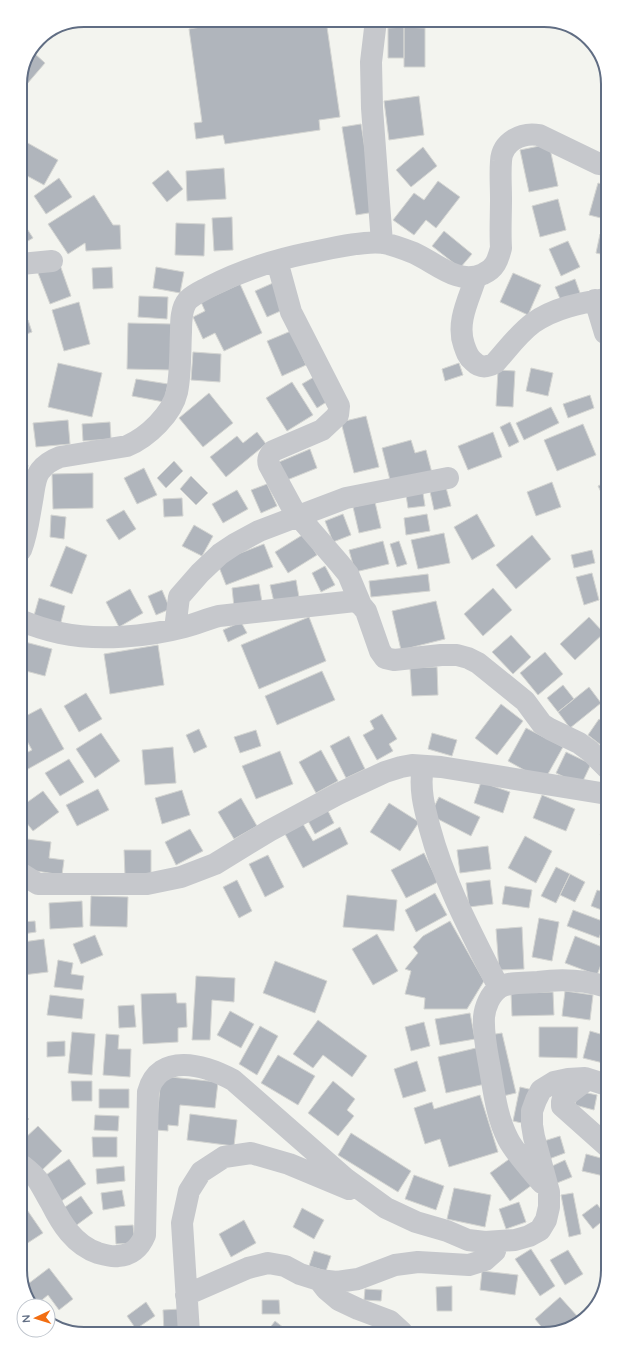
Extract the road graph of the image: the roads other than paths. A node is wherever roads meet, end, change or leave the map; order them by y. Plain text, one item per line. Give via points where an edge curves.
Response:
1 (375, 27) edge
2 (601, 164) edge
3 (382, 243) junction
4 (52, 261) dead end
5 (277, 261) junction
6 (27, 263) edge
7 (476, 277) junction
8 (600, 300) edge
9 (448, 478) dead end
10 (297, 516) junction
11 (27, 529) edge
12 (361, 605) junction
13 (27, 623) edge
14 (175, 629) junction
15 (601, 763) edge
16 (423, 766) junction
17 (601, 793) edge
18 (27, 877) edge
19 (601, 986) edge
20 (499, 988) junction
21 (598, 1082) edge
22 (601, 1141) edge
23 (27, 1170) edge
24 (363, 1192) junction
25 (548, 1192) junction
26 (497, 1242) junction
27 (319, 1280) junction
28 (186, 1295) junction
29 (189, 1327) edge
30 (397, 1327) edge

1 - 3 street via 371,62 372,108
2 - 7 street via 539,134 522,135 513,140 506,147 501,160 501,248 494,267
3 - 5 street via 370,242
3 - 7 street via 396,246 457,276
4 - 6 street
5 - 10 street via 291,312 339,406 338,415 322,430 269,455 269,465
5 - 11 street via 246,270 212,285 189,299 182,314 177,393 168,410 146,435 132,444 60,457 44,466 36,481
7 - 8 street via 460,328 470,359 482,367 495,363 534,323 571,306
9 - 10 street via 346,498
10 - 12 street via 348,574
10 - 14 street via 259,531 220,554 179,597
12 - 14 street via 343,602 219,616
12 - 15 street via 366,611 380,651 385,658 394,660 457,655 468,658 478,663 525,701 542,724 579,743
13 - 14 street via 59,633 100,637
16 - 17 street
16 - 18 street via 401,767 385,772 268,831 215,864 181,877 147,884 38,884
16 - 20 street via 421,792 435,847 456,901
19 - 20 street via 580,981 550,980 508,984
20 - 25 street via 487,1004 484,1016 494,1095 502,1127 509,1141
21 - 22 street via 563,1098 562,1106
21 - 25 street via 568,1079 554,1082 541,1090 536,1100 532,1111 534,1137
23 - 24 street via 37,1179 62,1223 78,1242 111,1257 134,1252 145,1235 150,1083 156,1074 177,1065 204,1067 233,1080
24 - 26 street via 386,1208 416,1222 468,1240
24 - 28 street via 342,1187 289,1164 251,1153 224,1156 200,1172 189,1191 182,1224
25 - 26 street via 546,1220 540,1230 515,1240
26 - 27 street via 495,1251 485,1260 469,1265 418,1262 395,1265 358,1279 337,1282
27 - 28 street via 285,1266 268,1263 248,1268
27 - 30 street via 339,1300 390,1321
28 - 29 street

